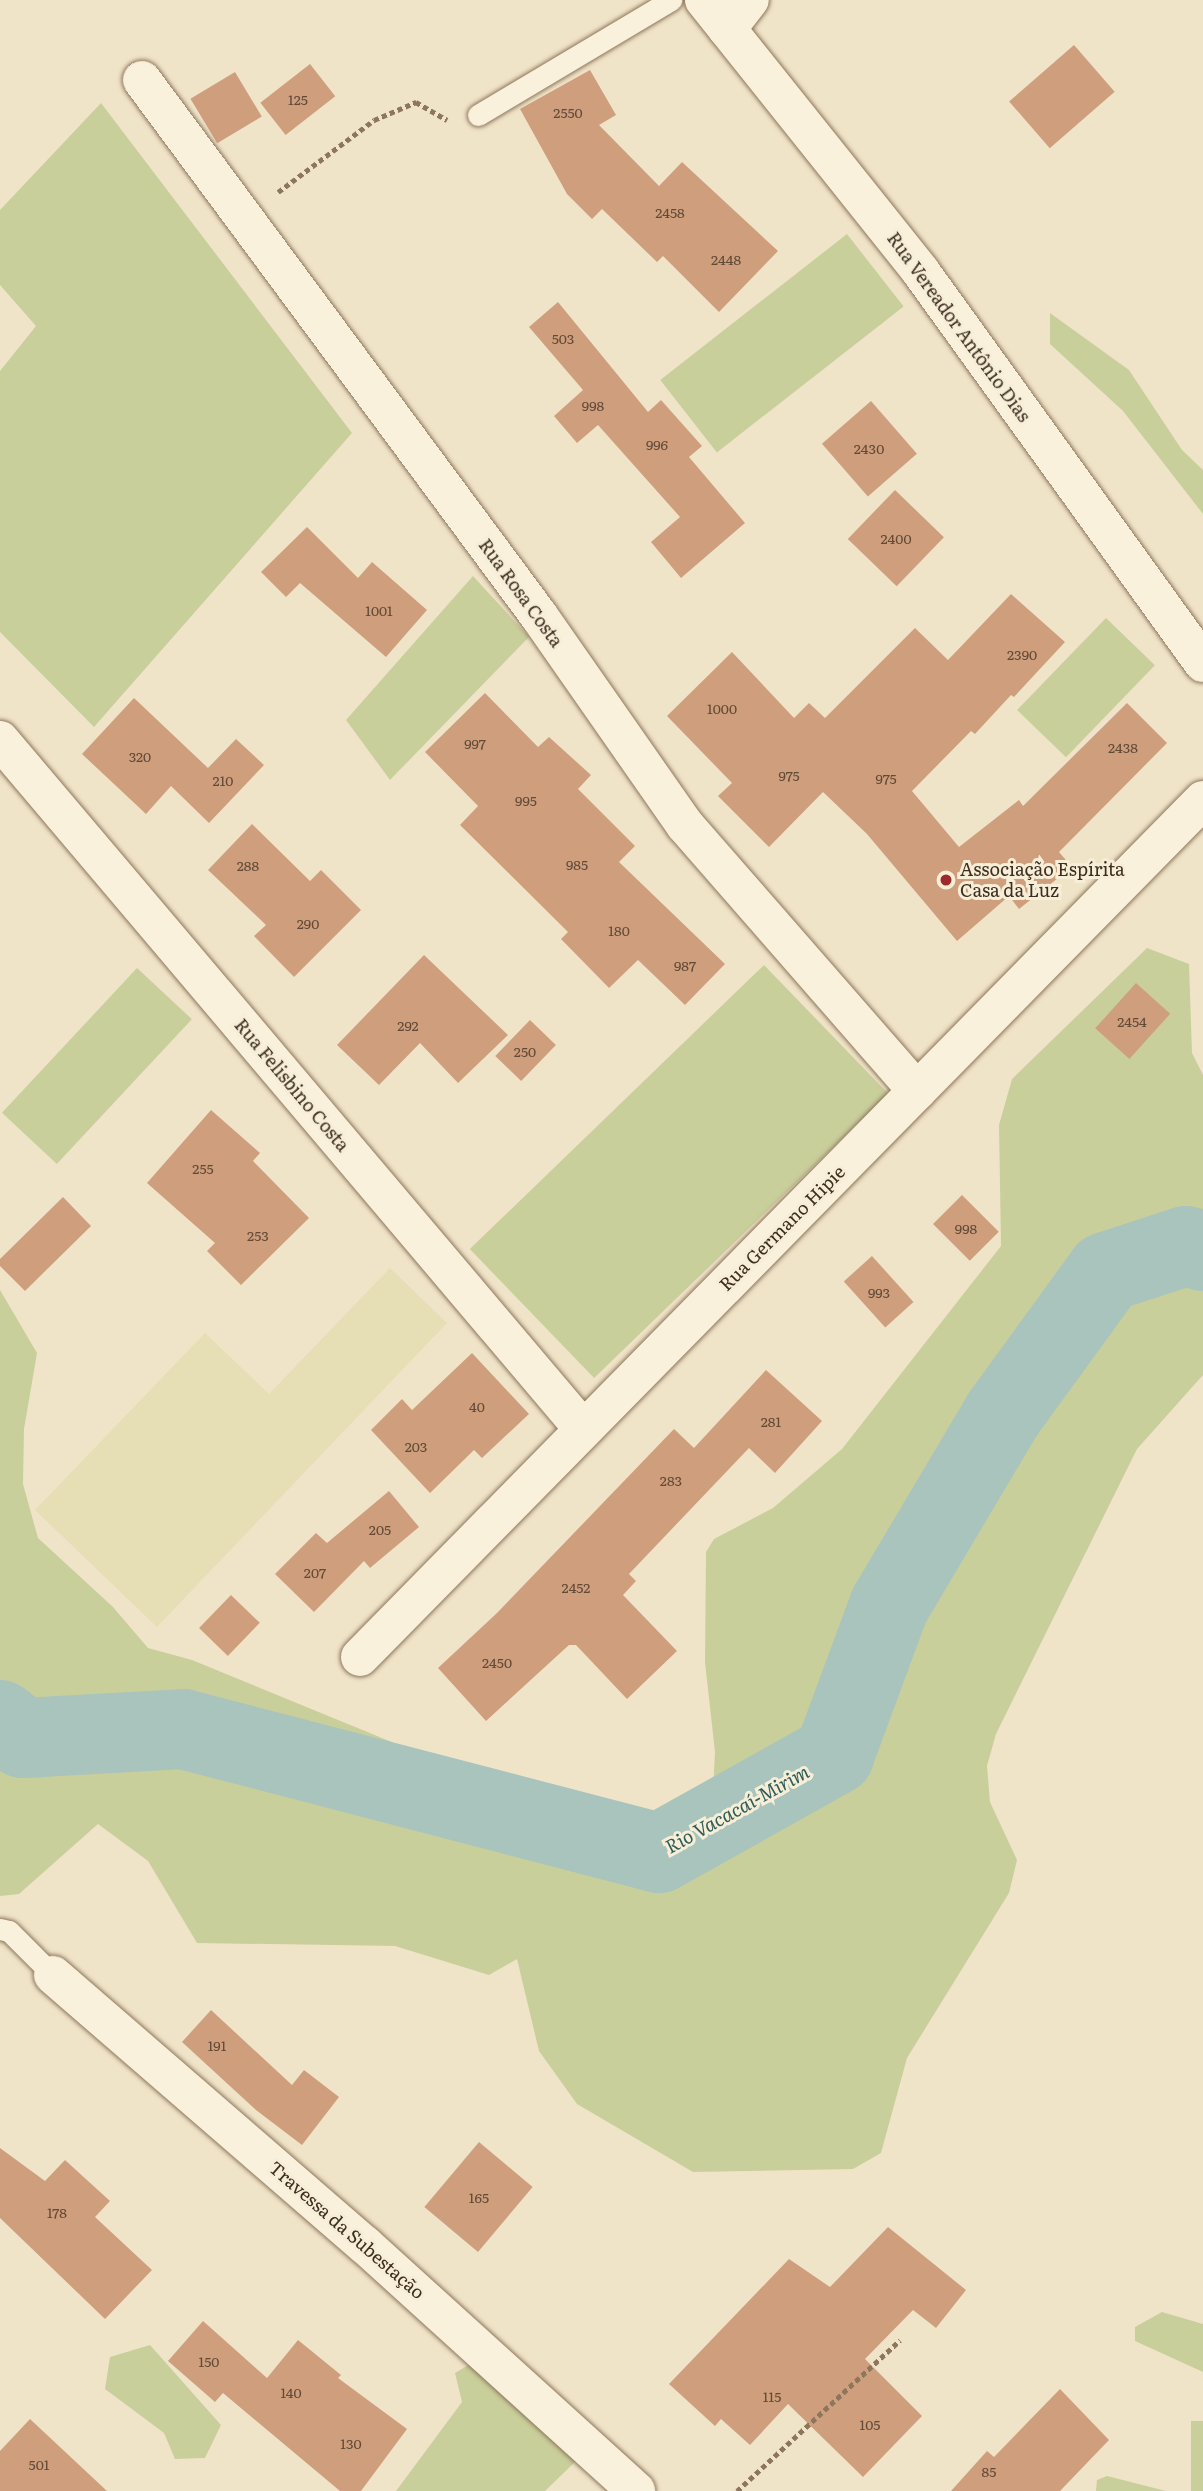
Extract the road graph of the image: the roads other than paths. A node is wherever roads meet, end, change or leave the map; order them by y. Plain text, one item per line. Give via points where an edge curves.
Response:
1 (671, 0) edge
2 (727, 10) edge
3 (142, 80) dead end
4 (478, 115) road end
5 (1203, 663) edge
6 (0, 740) edge
7 (1203, 800) edge
8 (917, 1091) junction
9 (583, 1429) junction
10 (360, 1657) dead end
11 (0, 1929) edge
12 (52, 1975) joint
13 (636, 2491) edge

1 - 4 lane
2 - 5 street, Rua Vereador Antônio Dias
3 - 8 street, Rua Rosa Costa via 539,615 685,825
6 - 9 street, Rua Felisbino Costa
7 - 8 street, Rua Germano Hipie
8 - 9 street, Rua Germano Hipie
9 - 10 street, Rua Germano Hipie
11 - 12 lane via 9,1930
12 - 13 street, Travessa da Subestação via 365,2245

